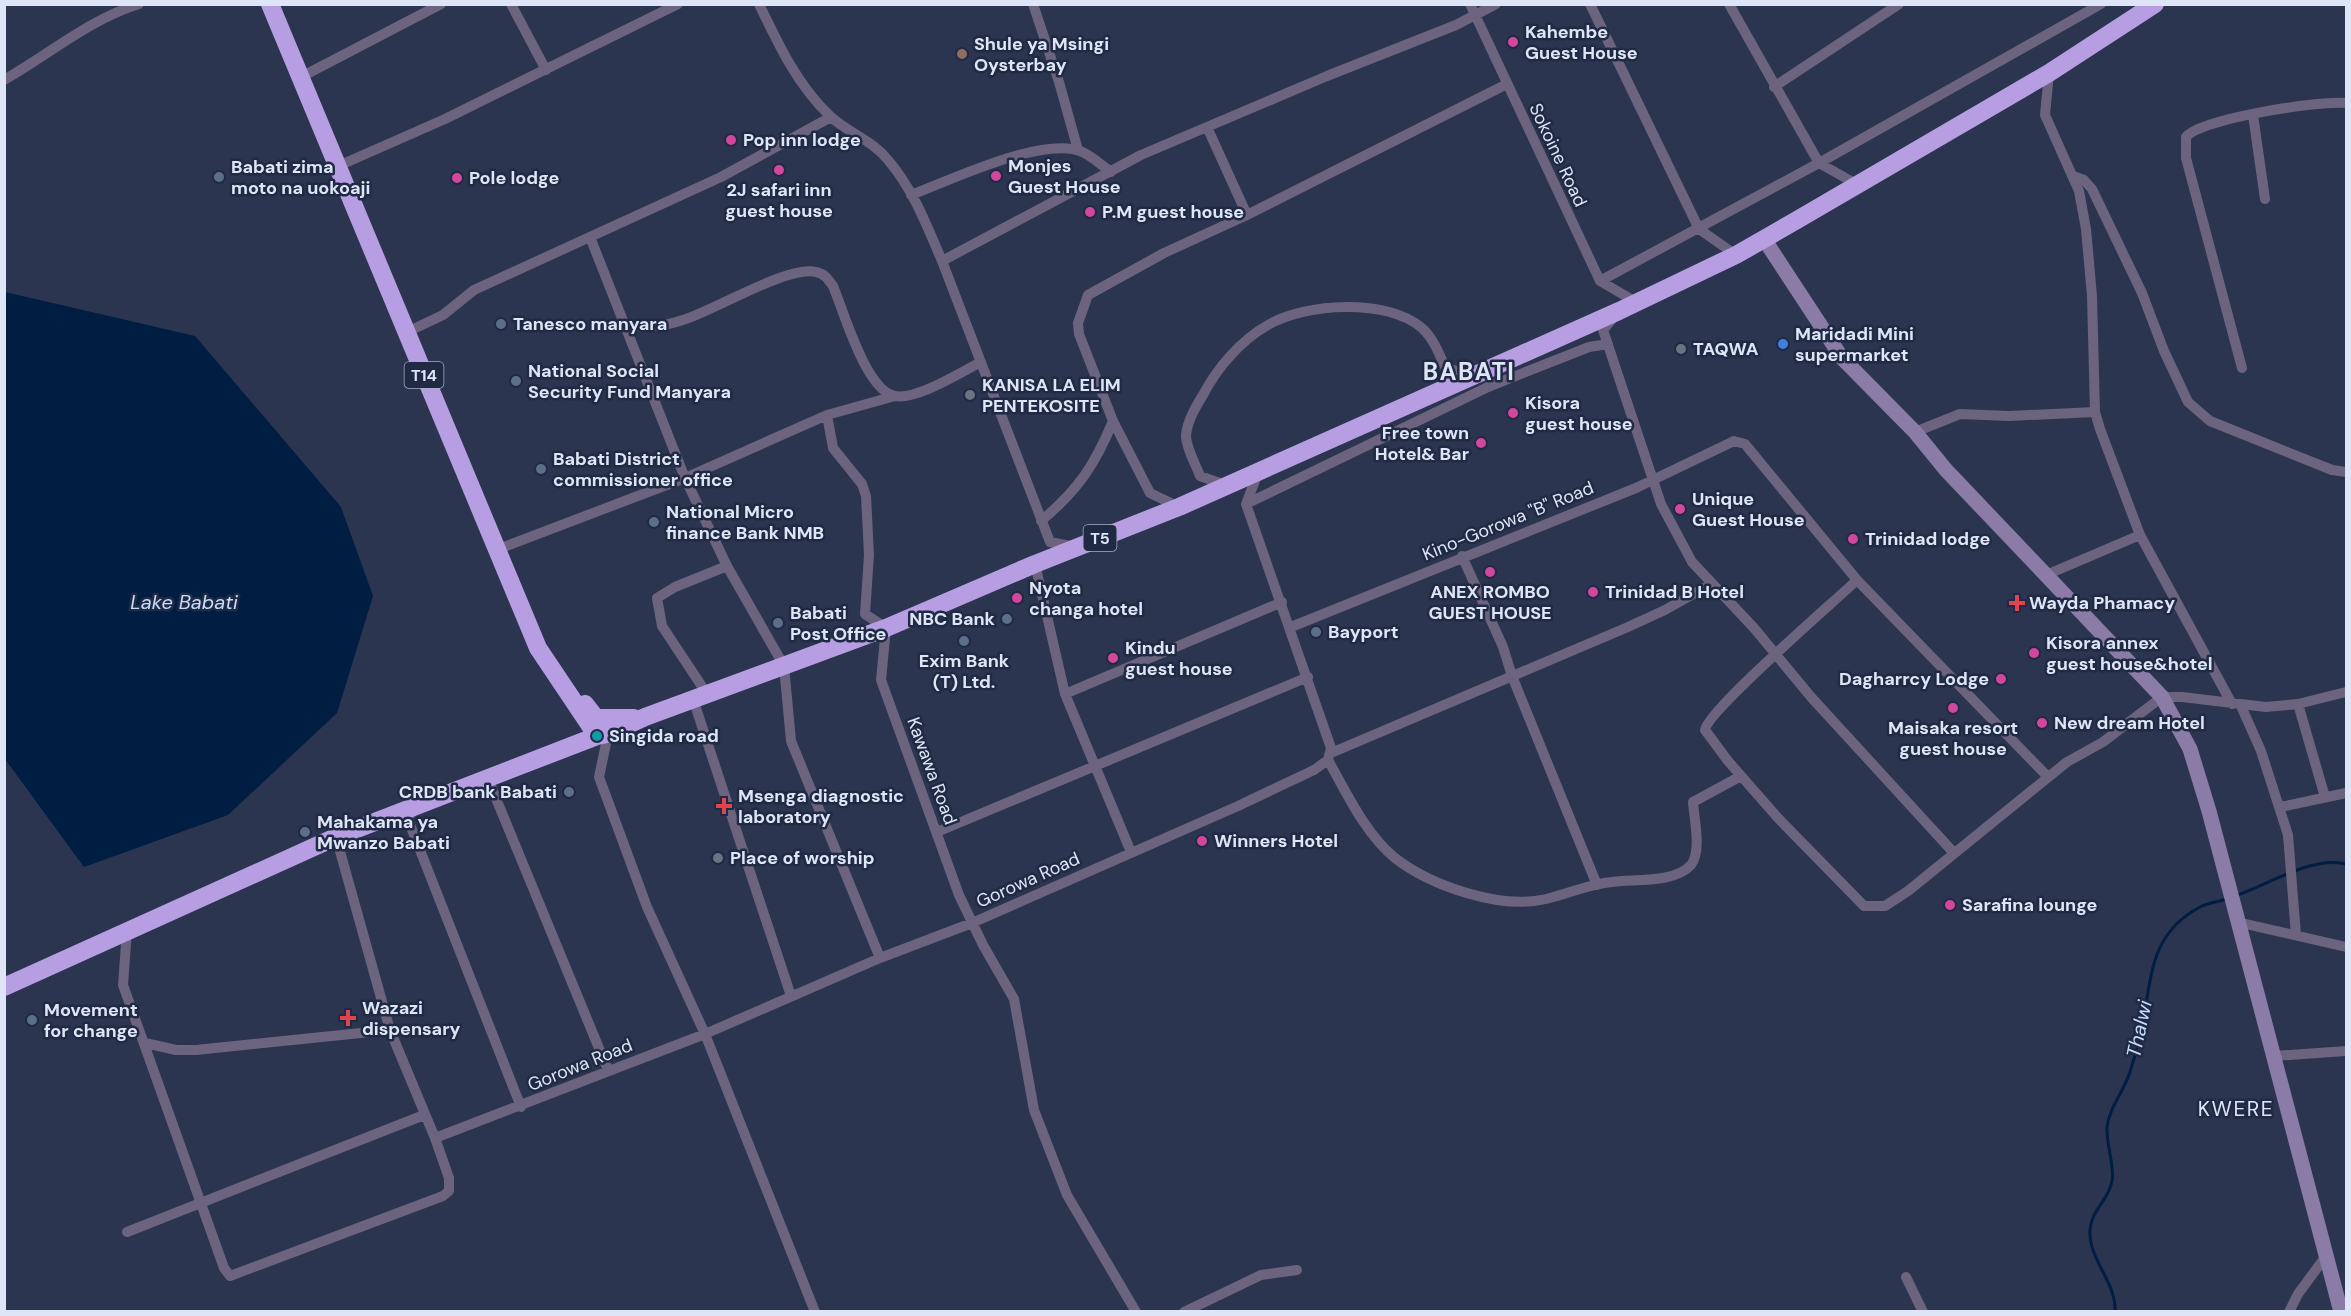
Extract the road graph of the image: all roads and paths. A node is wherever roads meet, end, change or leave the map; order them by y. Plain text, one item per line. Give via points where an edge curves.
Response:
1 (139, 4) edge
2 (270, 4) edge
3 (441, 4) edge
4 (512, 4) edge
5 (678, 4) edge
6 (759, 4) edge
7 (1033, 4) edge
8 (1470, 4) edge
9 (1496, 4) edge
10 (1590, 4) edge
11 (1729, 4) edge
12 (1899, 4) edge
13 (2101, 4) edge
14 (2155, 4) edge
15 (1476, 16) junction
16 (546, 70) junction
17 (2049, 73) junction
18 (301, 77) junction
19 (4, 80) edge
20 (1507, 84) junction
21 (1774, 87) junction
22 (2346, 103) edge
23 (2253, 115) junction
24 (831, 117) junction
25 (1207, 127) junction
26 (1078, 150) junction
27 (1819, 163) junction
28 (336, 167) junction
29 (1111, 172) junction
30 (2073, 176) junction
31 (1858, 185) junction
32 (911, 195) junction
33 (2265, 199) dead end
34 (1247, 215) junction
35 (1699, 229) junction
36 (590, 237) junction
37 (1764, 239) junction
38 (1736, 255) junction
39 (942, 261) junction
40 (1599, 281) junction
41 (1636, 302) junction
42 (1619, 311) junction
43 (625, 326) junction
44 (407, 332) junction
45 (1608, 344) junction
46 (981, 362) junction
47 (1500, 364) junction
48 (2242, 368) dead end
49 (1472, 377) junction
50 (1488, 387) junction
51 (895, 396) junction
52 (2095, 412) junction
53 (827, 414) junction
54 (1113, 421) junction
55 (1915, 432) junction
56 (2346, 472) edge
57 (1258, 473) junction
58 (685, 478) junction
59 (1653, 480) junction
60 (1228, 486) junction
61 (1246, 504) junction
62 (1179, 507) junction
63 (1041, 521) junction
64 (2140, 535) junction
65 (1077, 547) junction
66 (496, 550) junction
67 (1462, 556) junction
68 (1035, 564) junction
69 (727, 566) junction
70 (2046, 575) junction
71 (1857, 580) junction
72 (1711, 584) junction
73 (1282, 602) junction
74 (1291, 627) junction
75 (886, 628) junction
76 (538, 648) junction
77 (1776, 656) junction
78 (784, 666) junction
79 (1512, 676) junction
80 (1308, 677) junction
81 (2346, 692) edge
82 (1065, 694) junction
83 (700, 696) junction
84 (2162, 697) junction
85 (2298, 704) junction
86 (2236, 705) junction
87 (645, 717) junction
88 (602, 735) junction
89 (1330, 757) junction
90 (1095, 765) junction
91 (1740, 776) junction
92 (2048, 777) junction
93 (488, 779) junction
94 (2346, 793) edge
95 (2325, 797) junction
96 (424, 802) junction
97 (2281, 807) junction
98 (937, 832) junction
99 (336, 837) junction
100 (1131, 852) junction
101 (1954, 854) junction
102 (1597, 885) junction
103 (2235, 915) junction
104 (972, 923) junction
105 (127, 930) junction
106 (2296, 935) junction
107 (2346, 947) edge
108 (880, 958) junction
109 (4, 987) edge
110 (791, 996) junction
111 (390, 1030) junction
112 (705, 1034) junction
113 (145, 1043) junction
114 (2346, 1050) edge
115 (2274, 1056) junction
116 (608, 1070) junction
117 (521, 1107) junction
118 (424, 1115) junction
119 (435, 1138) junction
120 (202, 1202) junction
121 (127, 1232) dead end
122 (2326, 1256) junction
123 (1297, 1270) dead end
124 (1906, 1277) dead end
125 (814, 1311) edge
126 (1136, 1311) edge
127 (1184, 1311) edge
128 (1923, 1311) edge
129 (2289, 1311) edge
130 (2341, 1311) edge

1 - 19 street via 88,28
2 - 18 highway, T14
3 - 18 street
4 - 16 street
5 - 16 street
6 - 24 street via 806,89
7 - 26 street
8 - 15 street, Sokoine Road
9 - 15 street
10 - 35 street
11 - 21 street
12 - 21 street
13 - 27 street
14 - 17 highway, T5
15 - 20 street, Sokoine Road
15 - 25 street
16 - 28 street via 391,145
17 - 30 street via 2044,115
17 - 31 highway, T5
18 - 28 highway, T14
20 - 34 street
20 - 40 street, Sokoine Road
21 - 27 street
22 - 23 street via 2321,102
23 - 33 street
23 - 48 street via 2197,127 2188,134 2184,146
24 - 32 street via 875,147 898,172
24 - 36 street via 721,177
25 - 29 street
25 - 34 street
26 - 29 street
26 - 32 street via 1038,150
27 - 31 street
27 - 35 street
28 - 44 highway, T14
29 - 39 street
30 - 52 street via 2088,250
30 - 56 street via 2092,189 2188,402 2218,424 2332,470
31 - 37 highway, T5
32 - 39 street
34 - 54 street via 1164,253 1094,290 1085,299 1079,334
35 - 38 street
35 - 40 street
36 - 43 street
36 - 44 street via 474,290 443,315
37 - 38 highway, T5
37 - 55 street via 1842,358
38 - 41 highway, T5
39 - 46 street
40 - 41 street
41 - 42 highway, T5
42 - 45 street via 1603,330
42 - 47 highway, T5
43 - 51 street via 651,329 686,320 776,281 814,271 825,275 833,286 872,379
43 - 58 street
44 - 66 highway, T14
45 - 50 street via 1589,347
45 - 59 street
46 - 51 street via 934,386
46 - 63 street
47 - 49 highway, T5
47 - 50 street
49 - 57 highway, T5
49 - 60 street via 1445,367 1426,332 1393,313 1370,308 1312,310 1287,316 1267,325 1237,349 1210,381 1190,422 1186,437 1200,476
50 - 61 street
51 - 53 street
52 - 55 street via 1960,414
52 - 64 street via 2106,452
53 - 58 street
53 - 75 street via 835,452 862,484 866,495 869,555 865,614
54 - 62 street via 1150,493
54 - 63 street via 1085,479
55 - 70 street via 1946,471
57 - 60 highway, T5
57 - 61 street
58 - 66 street
58 - 69 street
59 - 67 street, Kino-Gorowa "B" Road
59 - 71 street, Kino-Gorowa "B" Road via 1734,441 1744,444
59 - 72 street via 1669,523 1692,562
60 - 62 highway, T5
61 - 73 street
62 - 65 highway, T5
63 - 65 street via 1050,542
64 - 70 street
64 - 86 street
65 - 68 highway, T5
66 - 76 highway, T14
67 - 74 street, Kino-Gorowa "B" Road
67 - 79 street
68 - 75 highway, T5
68 - 82 street
69 - 78 street
69 - 83 street via 657,598 662,626
70 - 84 street
71 - 77 street
71 - 92 street
72 - 77 street via 1755,628
72 - 79 street, Gorowa Road via 1665,610
73 - 74 street
73 - 82 street
74 - 80 street
75 - 78 highway, T5
75 - 98 street, Kawawa Road via 881,680
76 - 87 highway, T14 via 596,718
76 - 88 highway, T14
77 - 91 street via 1705,726 1706,733
77 - 101 street
78 - 83 highway, T5
78 - 108 street via 792,741
79 - 89 street, Gorowa Road
79 - 102 street
80 - 89 street
80 - 90 street
81 - 85 street
82 - 90 street
83 - 87 highway, T5
83 - 110 street
84 - 86 street
84 - 92 street
84 - 103 street via 2196,765
85 - 86 street
85 - 95 street
86 - 97 street via 2253,727
87 - 88 highway, T5
88 - 93 highway, T5
88 - 112 street via 599,777 647,907
89 - 100 street, Gorowa Road via 1314,770 1265,794
89 - 102 street via 1384,847 1425,874 1500,902 1545,899
90 - 98 street
90 - 100 street
91 - 101 street via 1864,906 1878,907 1896,900
91 - 102 street via 1693,802 1696,855 1681,873
92 - 101 street
93 - 96 highway, T5
93 - 116 street
94 - 95 street
95 - 97 street
96 - 99 highway, T5
96 - 117 street via 407,817
97 - 106 street via 2291,850
98 - 104 street, Kawawa Road
99 - 105 highway, T5
99 - 111 street
100 - 104 street, Gorowa Road
103 - 106 street
103 - 115 street
104 - 108 street, Gorowa Road
104 - 126 street, Kawawa Road via 1014,999 1034,1110 1067,1196
105 - 109 highway, T5
105 - 113 street via 123,985
106 - 107 street
108 - 110 street, Gorowa Road
110 - 112 street, Gorowa Road
111 - 113 street via 196,1050
111 - 118 street
112 - 116 street, Gorowa Road
112 - 125 street
113 - 120 street
114 - 115 street
115 - 122 street
116 - 117 street, Gorowa Road
117 - 119 street, Gorowa Road
118 - 119 street
118 - 120 street
119 - 120 street via 449,1178 448,1191 443,1196 233,1277 224,1268
120 - 121 street
122 - 129 street
122 - 130 street
123 - 127 street via 1261,1275
124 - 128 street

